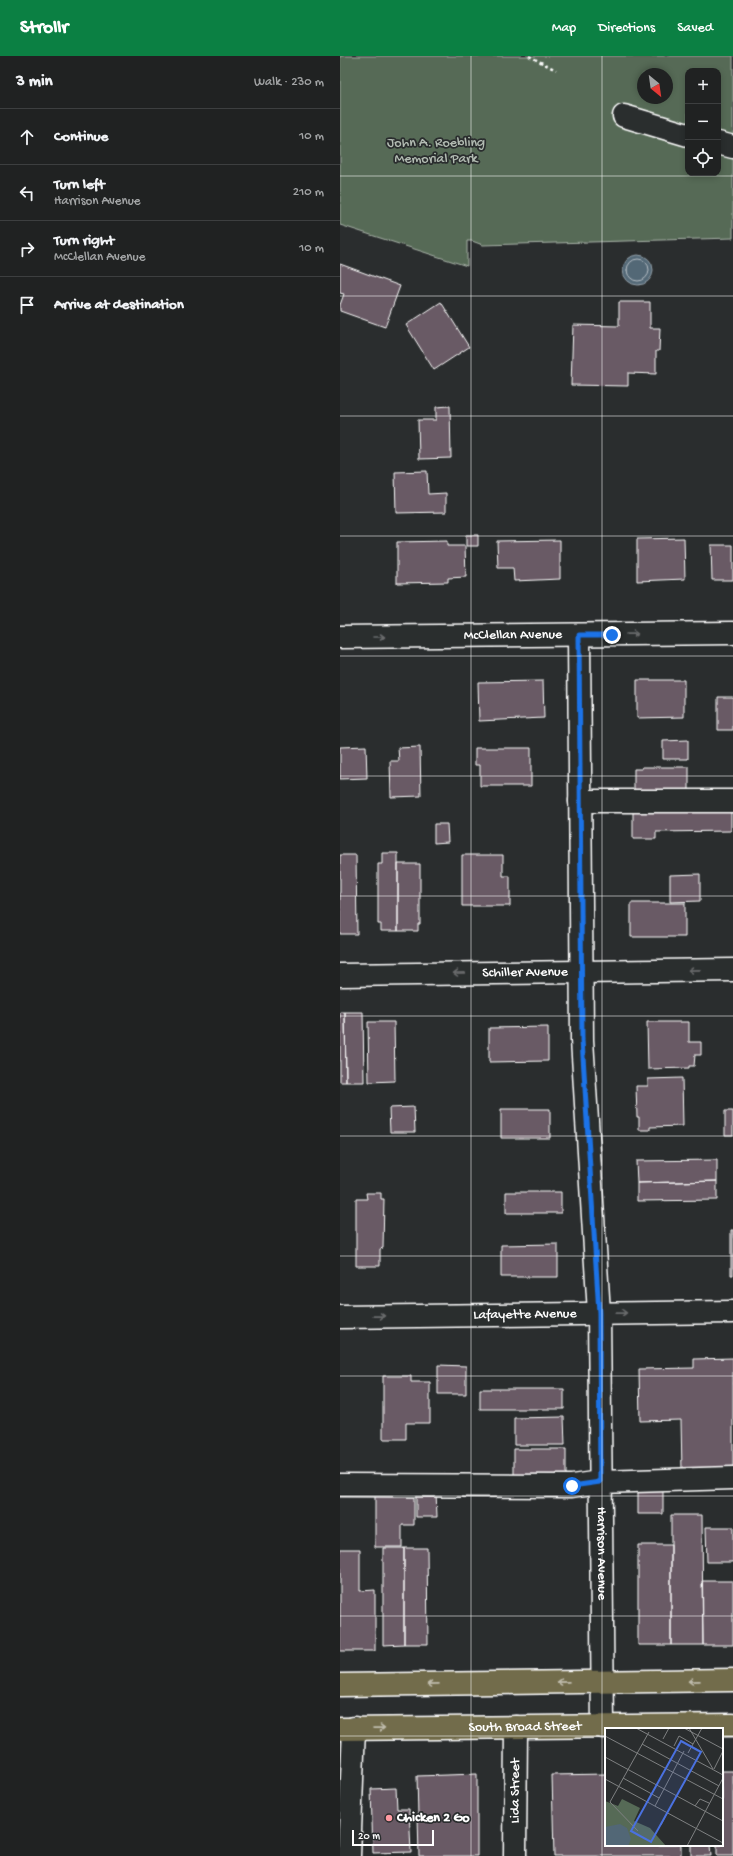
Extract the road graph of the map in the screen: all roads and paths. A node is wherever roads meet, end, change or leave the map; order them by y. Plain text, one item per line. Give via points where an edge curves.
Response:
1 (529, 56) edge
2 (556, 70) dead end
3 (624, 116) dead end
4 (685, 134) edge
5 (721, 144) edge
6 (733, 147) edge
7 (733, 633) edge
8 (579, 635) junction
9 (340, 637) edge
10 (580, 801) junction
11 (733, 801) edge
12 (733, 970) edge
13 (582, 972) junction
14 (340, 975) edge
15 (733, 1312) edge
16 (599, 1313) junction
17 (340, 1316) edge
18 (733, 1478) edge
19 (600, 1482) junction
20 (340, 1484) edge
21 (733, 1680) edge
22 (602, 1682) junction
23 (340, 1685) edge
24 (733, 1725) edge
25 (516, 1727) junction
26 (603, 1727) junction
27 (347, 1728) edge
28 (349, 1856) edge
29 (515, 1856) edge

1 - 2 path
3 - 4 street
5 - 6 street
8 -> 7 street, McClellan Avenue
9 -> 8 street, McClellan Avenue
8 - 10 street, Harrison Avenue
10 - 11 street
10 - 13 street, Harrison Avenue
12 -> 13 street, Schiller Avenue
13 -> 14 street, Schiller Avenue
13 - 16 street, Harrison Avenue via 582,1040
16 -> 15 street, Lafayette Avenue
17 -> 16 street, Lafayette Avenue
16 - 19 street, Harrison Avenue
18 - 19 street
19 - 20 street via 572,1486
19 - 22 street, Harrison Avenue
21 -> 22 main road
22 -> 23 main road
22 - 26 street, Harrison Avenue
24 - 26 main road, South Broad Street
25 - 26 main road, South Broad Street
27 -> 25 main road, South Broad Street
25 - 29 street, Lida Street
27 - 28 street via 354,1764

